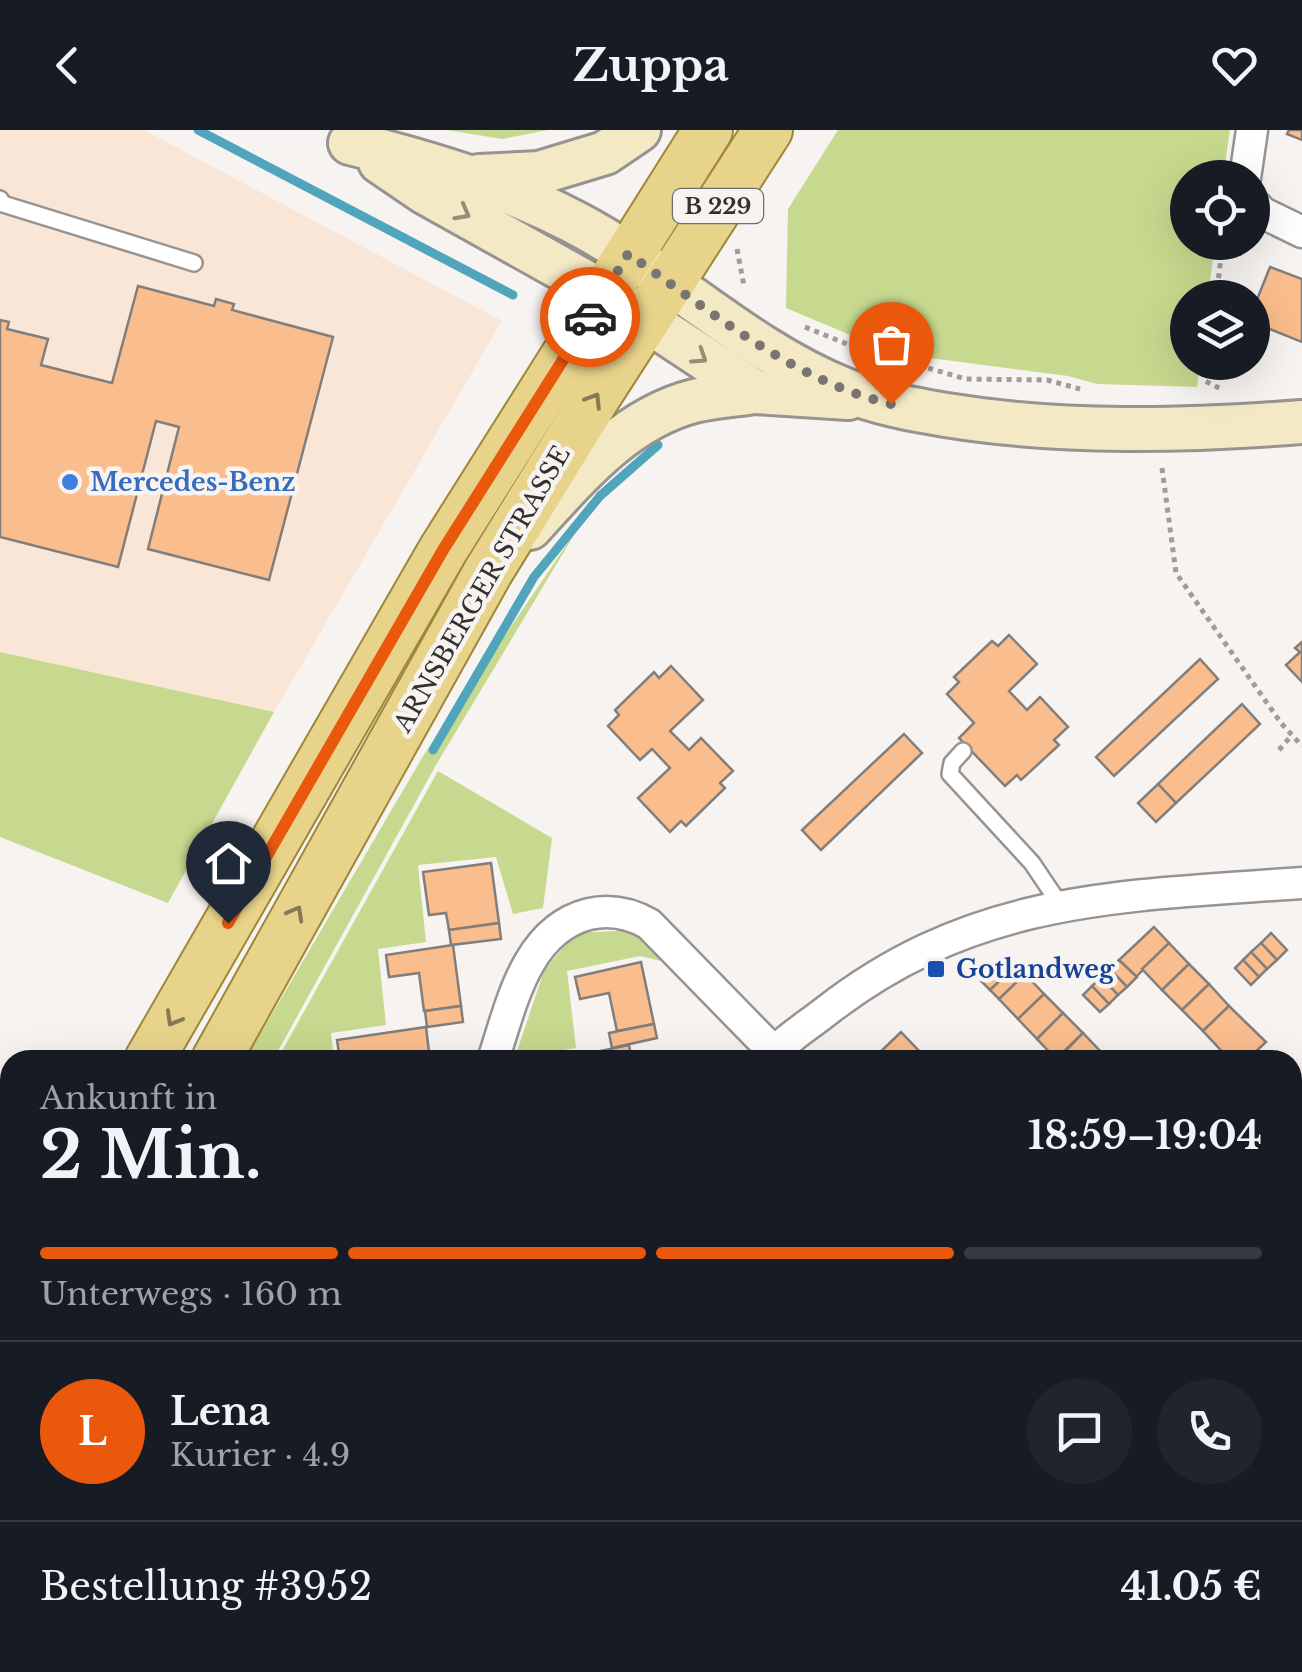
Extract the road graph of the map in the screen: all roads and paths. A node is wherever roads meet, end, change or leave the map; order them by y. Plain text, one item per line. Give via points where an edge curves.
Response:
1 (638, 130) edge
2 (708, 130) edge
3 (768, 130) edge
4 (1252, 130) edge
5 (338, 136) edge
6 (1248, 160) edge
7 (472, 177) junction
8 (0, 199) edge
9 (1270, 217) edge
10 (1302, 232) edge
11 (194, 263) dead end
12 (616, 274) junction
13 (657, 301) junction
14 (755, 392) junction
15 (868, 399) junction
16 (1302, 422) edge
17 (1162, 468) dead end
18 (488, 572) junction
19 (1292, 735) junction
20 (1302, 746) edge
21 (1279, 750) dead end
22 (963, 751) dead end
23 (1302, 884) edge
24 (1061, 906) junction
25 (155, 1050) edge
26 (222, 1050) edge
27 (496, 1050) edge
28 (764, 1050) edge
29 (778, 1050) edge

1 - 7 main road via 606,154 539,173
2 - 12 main road, ARNSBERGER STRASSE / B 229
3 - 13 main road, ARNSBERGER STRASSE / B 229
4 - 6 street
5 - 7 main road
5 -> 12 main road via 424,192
7 - 12 main road via 573,221
8 - 11 lane
9 - 10 street
12 - 13 main road
12 -> 25 main road, ARNSBERGER STRASSE / B 229 via 443,550
13 -> 14 main road
13 - 15 main road
18 -> 13 main road, ARNSBERGER STRASSE / B 229
14 - 15 main road
14 - 18 main road via 692,402 636,426 585,468
15 - 16 main road via 1035,426
17 - 19 path via 1176,573
26 -> 18 main road, ARNSBERGER STRASSE / B 229
19 - 20 path
19 - 21 path
22 - 24 lane via 950,774 1032,863
23 - 24 street
24 - 29 street via 980,926 926,950 864,982
27 - 28 street via 538,948 576,918 610,912 649,924

